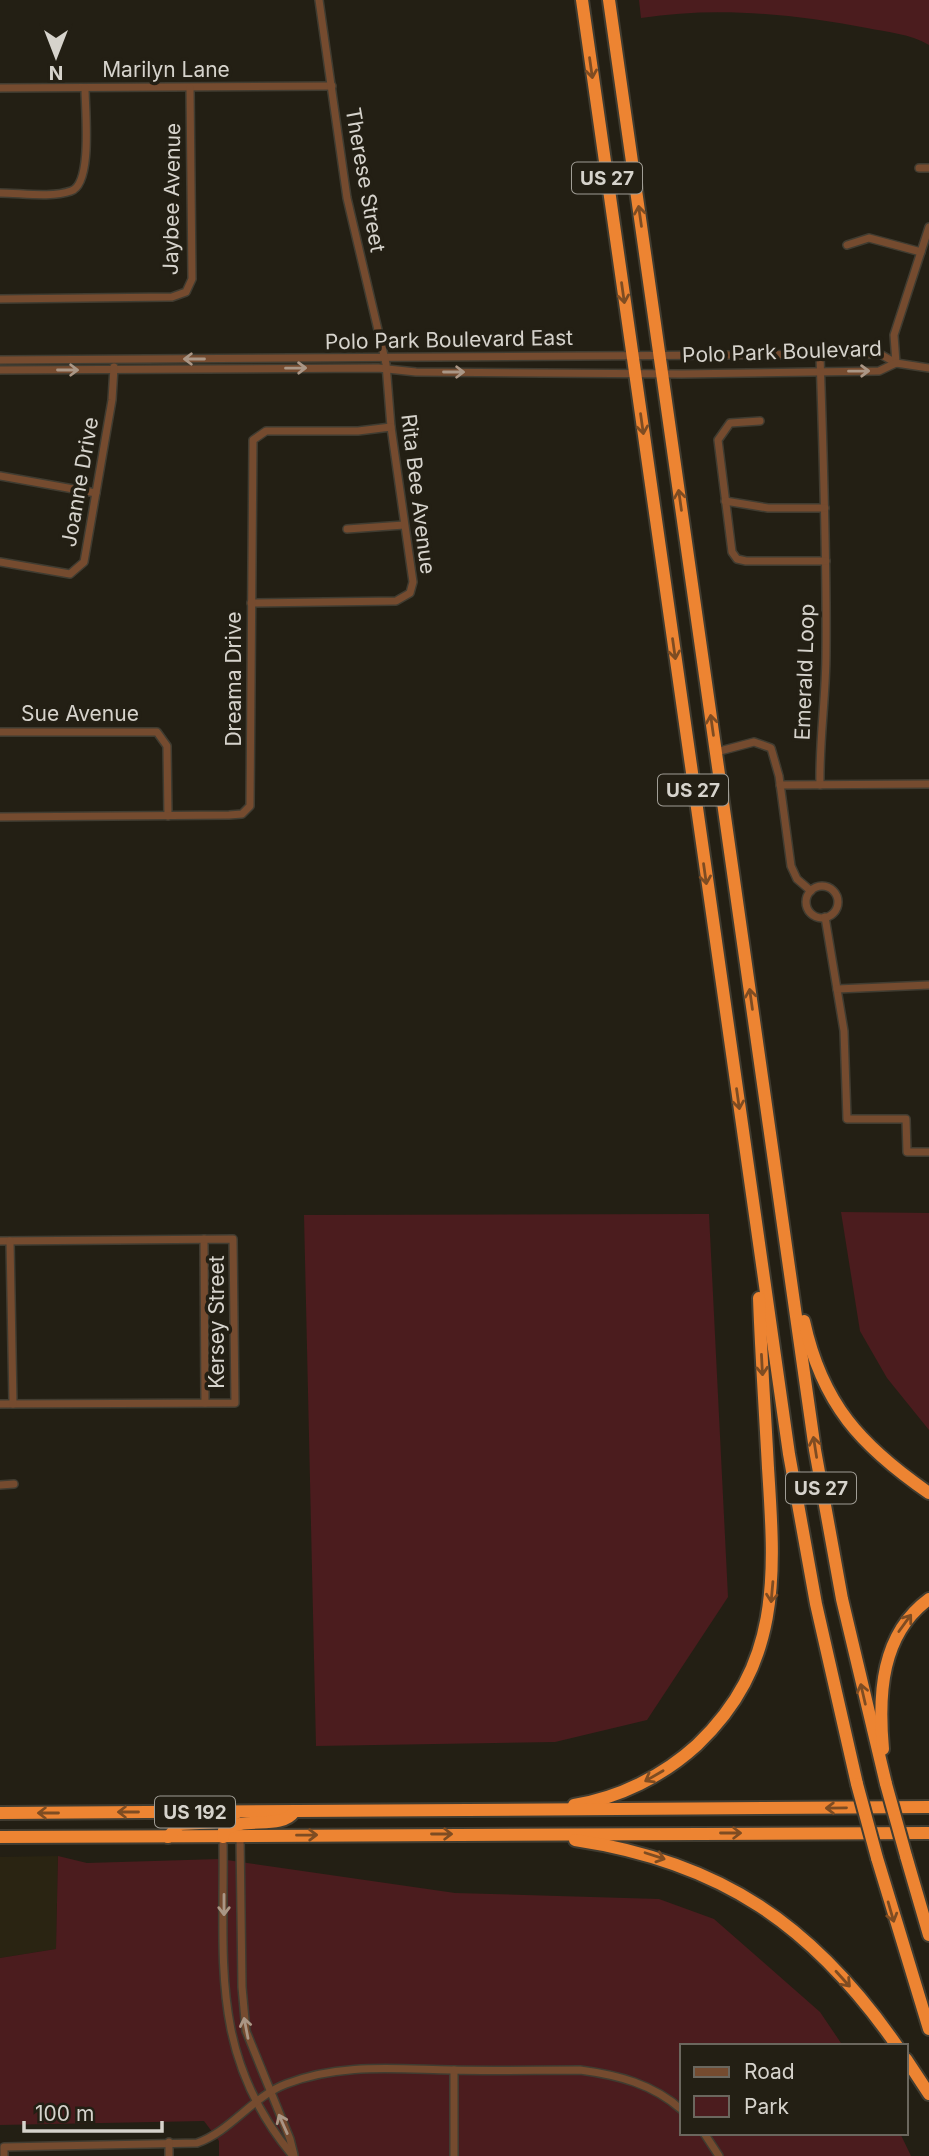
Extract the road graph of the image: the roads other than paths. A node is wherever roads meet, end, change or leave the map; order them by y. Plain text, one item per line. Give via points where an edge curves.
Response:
1 (319, 0) edge
2 (582, 0) edge
3 (609, 0) edge
4 (332, 86) junction
5 (0, 88) edge
6 (85, 88) junction
7 (190, 88) junction
8 (919, 168) dead end
9 (929, 168) edge
10 (0, 193) edge
11 (929, 227) edge
12 (847, 245) dead end
13 (921, 252) junction
14 (0, 299) edge
15 (893, 340) junction
16 (880, 354) junction
17 (820, 355) junction
18 (632, 356) junction
19 (659, 356) junction
20 (745, 356) junction
21 (0, 360) edge
22 (114, 360) junction
23 (385, 363) junction
24 (896, 363) junction
25 (114, 369) junction
26 (929, 369) edge
27 (0, 370) edge
28 (820, 372) junction
29 (635, 373) junction
30 (746, 373) junction
31 (662, 374) junction
32 (760, 421) dead end
33 (391, 427) junction
34 (0, 476) edge
35 (96, 493) junction
36 (725, 501) junction
37 (825, 508) junction
38 (404, 525) junction
39 (347, 529) dead end
40 (825, 561) junction
41 (0, 562) edge
42 (251, 603) junction
43 (0, 732) edge
44 (716, 752) junction
45 (929, 784) edge
46 (780, 785) junction
47 (820, 785) junction
48 (168, 816) junction
49 (0, 817) edge
50 (811, 891) junction
51 (825, 917) junction
52 (929, 985) edge
53 (837, 989) junction
54 (929, 1152) edge
55 (778, 1188) junction
56 (755, 1223) junction
57 (204, 1239) junction
58 (0, 1241) edge
59 (10, 1241) junction
60 (205, 1403) junction
61 (0, 1404) edge
62 (13, 1404) junction
63 (0, 1485) edge
64 (14, 1485) dead end
65 (929, 1493) edge
66 (929, 1599) edge
67 (886, 1784) junction
68 (929, 1807) edge
69 (500, 1811) junction
70 (237, 1812) junction
71 (294, 1812) junction
72 (0, 1813) edge
73 (929, 1833) edge
74 (540, 1834) junction
75 (240, 1836) junction
76 (0, 1837) edge
77 (168, 1837) junction
78 (223, 1837) junction
79 (929, 1935) edge
80 (907, 1965) junction
81 (225, 1986) junction
82 (242, 1987) junction
83 (929, 2007) edge
84 (929, 2029) edge
85 (895, 2044) edge
86 (908, 2062) edge
87 (454, 2070) junction
88 (269, 2092) junction
89 (929, 2094) edge
90 (256, 2099) junction
91 (680, 2109) edge
92 (705, 2135) edge
93 (169, 2142) junction
94 (4, 2156) edge
95 (169, 2156) edge
96 (294, 2156) edge
97 (454, 2156) edge
98 (719, 2156) edge

1 - 4 street, Therese Street
2 -> 18 highway, US 27
19 -> 3 highway, US 27
4 - 7 street, Marilyn Lane
4 - 23 street, Therese Street via 347,198
5 - 6 street, Marilyn Lane
6 - 7 street, Marilyn Lane
6 - 10 street via 85,173 79,186 68,192
7 - 14 street, Jaybee Avenue via 191,279 186,292 173,298
8 - 9 street
11 - 13 street
12 - 13 street via 869,238
13 - 15 street
15 - 16 street
15 - 24 street
16 - 17 street, Polo Park Boulevard East
16 - 24 street
17 - 20 street, Polo Park Boulevard East
17 - 28 street, Emerald Loop
18 - 19 street, Polo Park Boulevard East
18 - 23 street, Polo Park Boulevard East
18 - 29 highway, US 27
19 - 20 street, Polo Park Boulevard East
19 - 31 highway, US 27
20 - 30 street
21 - 22 street, Polo Park Boulevard East
23 -> 22 street, Polo Park Boulevard East
22 - 25 street, Joanne Drive
25 -> 23 street, Polo Park Boulevard East
23 -> 29 street, Polo Park Boulevard East
23 - 33 street, Rita Bee Avenue
24 - 26 street, Polo Park Boulevard
28 -> 24 street, Polo Park Boulevard via 879,371
27 -> 25 street, Polo Park Boulevard East
25 - 35 street, Joanne Drive
28 - 30 street, Polo Park Boulevard
28 - 37 street, Emerald Loop
29 - 31 street, Polo Park Boulevard
29 -> 56 highway, US 27
30 - 31 street, Polo Park Boulevard
44 -> 31 highway, US 27
32 - 36 street via 730,423 719,436
33 - 38 street, Rita Bee Avenue
33 - 42 street, Dreama Drive via 266,431 253,440
34 - 35 street
35 - 41 street, Joanne Drive via 84,562 76,572 63,574
36 - 37 street via 768,508
36 - 40 street via 737,559
37 - 40 street, Emerald Loop
38 - 39 street
38 - 42 street, Rita Bee Avenue via 413,582 410,593 396,601
40 - 47 street, Emerald Loop
42 - 48 street, Dreama Drive via 250,806 242,814
43 - 48 street, Sue Avenue via 157,732 167,746
44 - 46 street via 762,743 775,756
55 -> 44 highway, US 27
45 - 47 street
46 - 47 street
46 - 50 street via 791,866
48 - 49 street, Dreama Drive
50 - 51 street via 808,909
50 - 51 street via 826,886 835,892 837,907
51 - 53 street
52 - 53 street
53 - 54 street via 844,1031 847,1119 906,1119 907,1152
55 - 65 highway via 808,1340 828,1392 872,1450
67 -> 55 highway, US 27 via 830,1536
56 -> 69 highway via 774,1571 768,1622 757,1659 716,1724 687,1754 654,1776 586,1803
56 -> 80 highway, US 27, bridge via 805,1551 857,1784
57 - 59 street, Kersey Street
57 - 60 street
57 - 60 street, Kersey Street via 233,1239 235,1403
58 - 59 street, Kersey Street
59 - 62 street
60 - 62 street, Kersey Street
61 - 62 street, Kersey Street
63 - 64 street
67 -> 66 highway via 881,1718 886,1666 904,1622
67 - 79 highway, US 27, bridge
68 -> 69 highway
69 - 71 highway, US 192
70 - 71 highway, US 192
70 -> 72 highway, US 192
70 - 77 highway via 219,1822 180,1824
71 - 78 highway via 283,1821 232,1825
74 -> 73 highway
75 -> 74 highway, US 192
74 -> 85 highway via 642,1852 740,1893 785,1923 823,1957
75 - 78 highway, US 192
75 - 82 street
76 - 77 highway, US 192
77 - 78 highway, US 192
78 -> 81 street
80 - 83 highway
80 - 84 highway, US 27
81 - 82 street
81 - 90 street via 232,2044
88 -> 82 street via 246,2031
86 - 89 highway
87 - 88 street via 360,2068 317,2074
87 - 91 street via 614,2074 648,2086
87 - 97 street
88 - 90 street
96 -> 88 street
90 - 93 street via 208,2139
90 - 96 street
92 - 98 street
93 - 94 street via 4,2147
93 - 95 street

